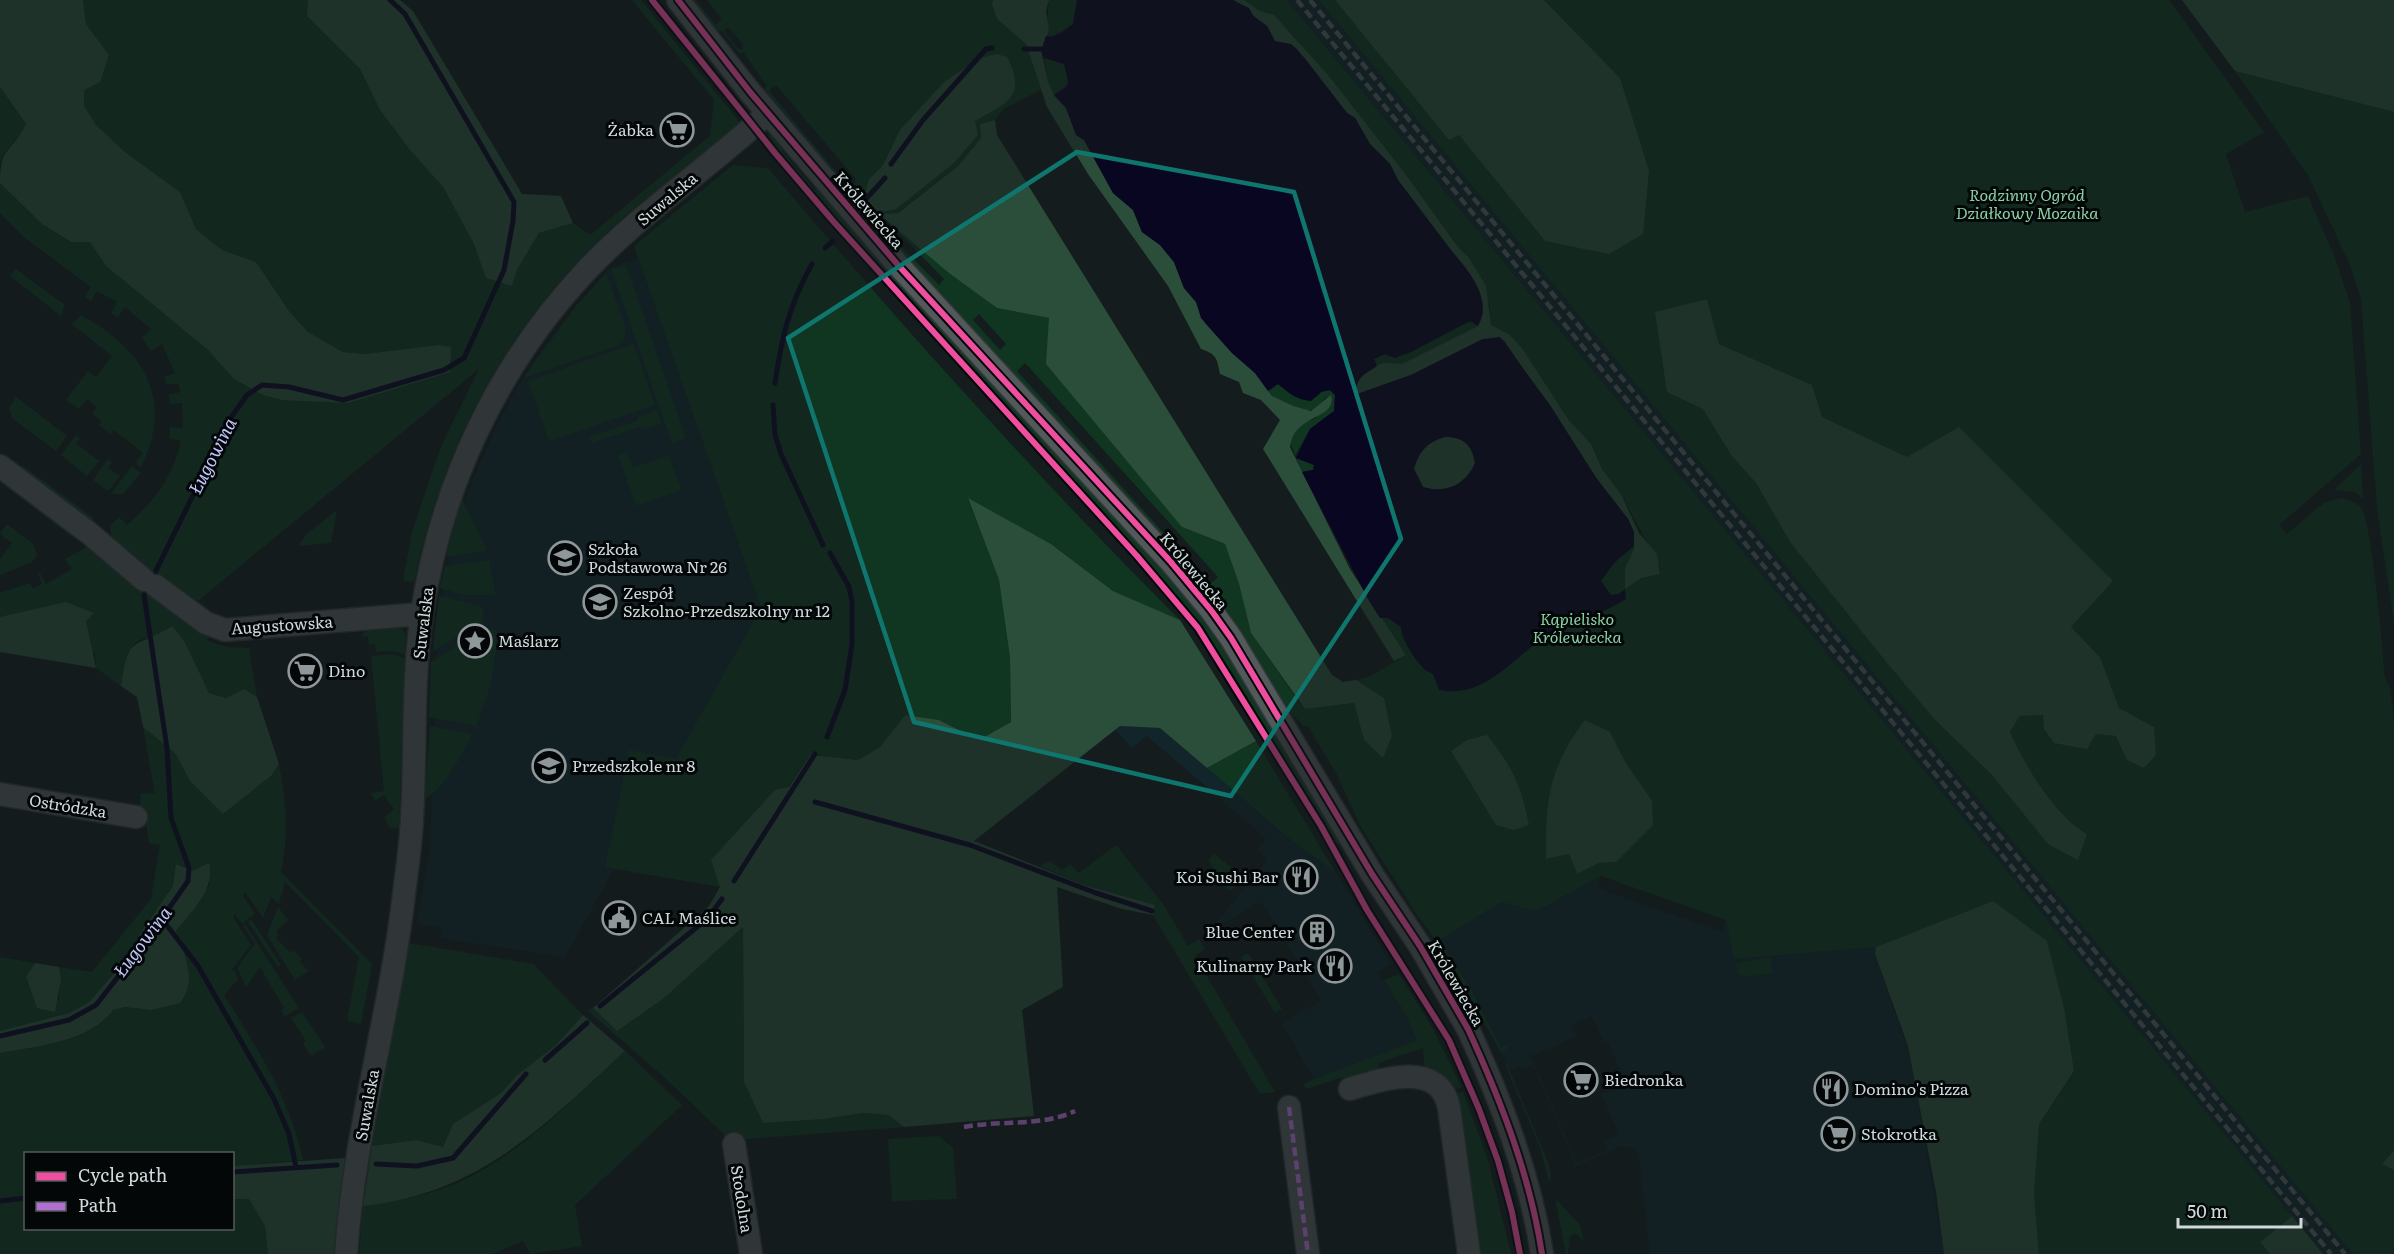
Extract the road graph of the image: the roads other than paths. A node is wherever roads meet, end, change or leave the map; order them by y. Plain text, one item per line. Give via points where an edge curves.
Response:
1 (678, 0) edge
2 (768, 113) junction
3 (0, 466) edge
4 (421, 614) junction
5 (0, 794) edge
6 (136, 817) dead end
7 (1350, 1089) dead end
8 (1289, 1107) dead end
9 (734, 1144) dead end
10 (346, 1254) edge
11 (751, 1254) edge
12 (1308, 1254) edge
13 (1469, 1254) edge
14 (1542, 1254) edge

1 - 2 street, Królewiecka
2 - 4 street, Suwalska via 621,237 584,273 526,345 498,388 456,478
2 - 14 street, Królewiecka via 898,265 1171,562 1231,638 1468,1029 1522,1164
3 - 4 street, Augustowska via 150,583 206,622 225,630
4 - 10 street, Suwalska via 412,820 403,900 358,1157
5 - 6 street, Ostródzka
7 - 13 street via 1387,1078 1416,1078 1442,1088 1447,1096
8 - 12 street
9 - 11 street, Stodolna

